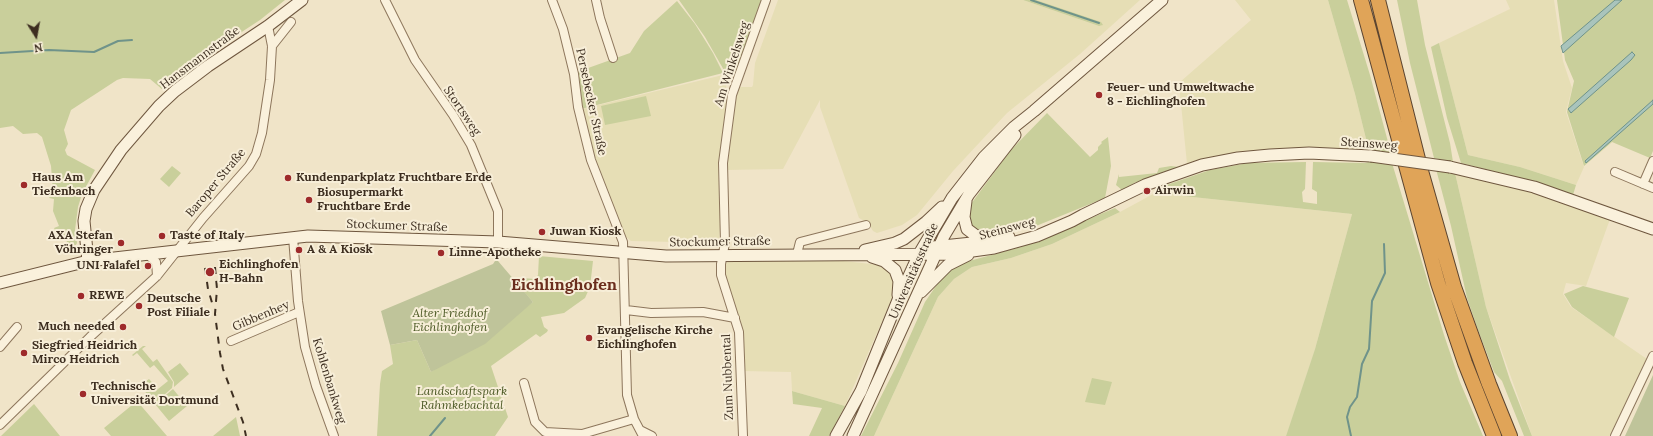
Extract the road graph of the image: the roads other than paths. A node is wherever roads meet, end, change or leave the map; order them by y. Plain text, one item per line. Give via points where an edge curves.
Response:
1 (302, 0) edge
2 (384, 0) edge
3 (552, 0) edge
4 (597, 0) edge
5 (766, 0) edge
6 (1162, 0) edge
7 (1361, 0) edge
8 (1378, 0) edge
9 (291, 22) dead end
10 (268, 26) junction
11 (272, 46) junction
12 (613, 58) dead end
13 (1034, 111) junction
14 (1653, 160) edge
15 (1615, 172) dead end
16 (1643, 184) junction
17 (1653, 188) edge
18 (969, 194) junction
19 (952, 198) junction
20 (1083, 214) junction
21 (866, 225) dead end
22 (1653, 229) edge
23 (293, 237) junction
24 (993, 240) junction
25 (498, 242) junction
26 (178, 250) junction
27 (936, 250) junction
28 (979, 250) junction
29 (921, 251) junction
30 (865, 252) junction
31 (147, 254) junction
32 (624, 254) junction
33 (797, 254) junction
34 (722, 255) junction
35 (88, 261) junction
36 (158, 276) junction
37 (0, 283) edge
38 (917, 297) junction
39 (898, 300) junction
40 (626, 310) junction
41 (300, 312) junction
42 (735, 318) junction
43 (17, 327) dead end
44 (231, 341) dead end
45 (0, 347) edge
46 (1653, 356) edge
47 (524, 383) dead end
48 (634, 419) junction
49 (0, 425) edge
50 (642, 433) edge
51 (580, 435) edge
52 (334, 436) edge
53 (652, 436) edge
54 (742, 436) edge
55 (836, 436) edge
56 (853, 436) edge
57 (1494, 436) edge
58 (1510, 436) edge
59 (1615, 436) edge

1 - 10 main road
2 - 25 street, Stortsweg via 415,60 471,145 498,211
3 - 32 street, Persebecker Straße via 563,29 574,74 586,144 623,242
4 - 12 street
5 - 34 street, Am Winkelsweg via 732,95 723,163 725,243
6 - 13 main road, Universitätsstraße
7 - 57 highway via 1438,284
8 - 58 highway via 1421,171 1454,287
9 - 11 street
10 - 11 street, Baroper Straße
10 - 35 main road, Hansmannstraße via 175,91 121,150 94,190 86,209 84,221
11 - 26 street, Baroper Straße via 262,133 256,154 249,166
13 - 18 main road, Universitätsstraße
13 - 19 main road, Universitätsstraße via 984,157
14 - 16 street
15 - 16 street
16 - 17 street
18 - 24 main road via 964,212 966,226 975,235
18 - 27 main road, Universitätsstraße
19 - 29 main road, Universitätsstraße
19 - 30 main road via 904,239
20 - 22 main road, Steinsweg, bridge via 1185,170 1222,161 1309,153 1371,156 1450,167 1534,187
20 - 24 main road, Steinsweg via 1031,232
20 - 28 main road, Steinsweg via 1072,222 1037,236
21 - 33 street via 800,242
23 - 25 main road, Stockumer Straße
23 - 26 main road, Stockumer Straße
23 - 41 street, Kohlenbankweg
24 - 27 main road, Steinsweg
25 - 32 main road, Stockumer Straße
26 - 31 main road, Stockumer Straße
26 - 36 street, Baroper Straße
27 - 28 main road, Steinsweg
27 - 29 main road, Stockumer Straße
27 - 38 main road, Universitätsstraße
28 - 38 main road via 948,265
29 - 30 main road, Stockumer Straße
29 - 39 main road, Universitätsstraße
30 - 33 main road, Stockumer Straße
30 - 39 main road, Universitätsstraße via 884,261 895,270 899,281
31 - 35 main road, Stockumer Straße
31 - 36 street via 156,262
32 - 34 main road, Stockumer Straße
32 - 40 street, Persebecker Straße
33 - 34 main road, Stockumer Straße
34 - 42 street, Zum Nubbental via 722,281
35 - 37 main road, Stockumer Straße
36 - 49 street, Baroper Straße via 90,337
38 - 56 main road, Universitätsstraße
39 - 55 main road, Universitätsstraße via 861,391
40 - 42 street, Zum Nubbental via 651,313 702,312
40 - 48 street, Persebecker Straße via 627,399
41 - 44 street, Gibbenhey
41 - 52 street, Kohlenbankweg via 308,358
42 - 54 street, Zum Nubbental via 739,335
43 - 45 street
46 - 59 street
47 - 51 street via 535,422 540,428 549,433
48 - 50 street, Persebecker Straße
48 - 51 street
50 - 53 street

